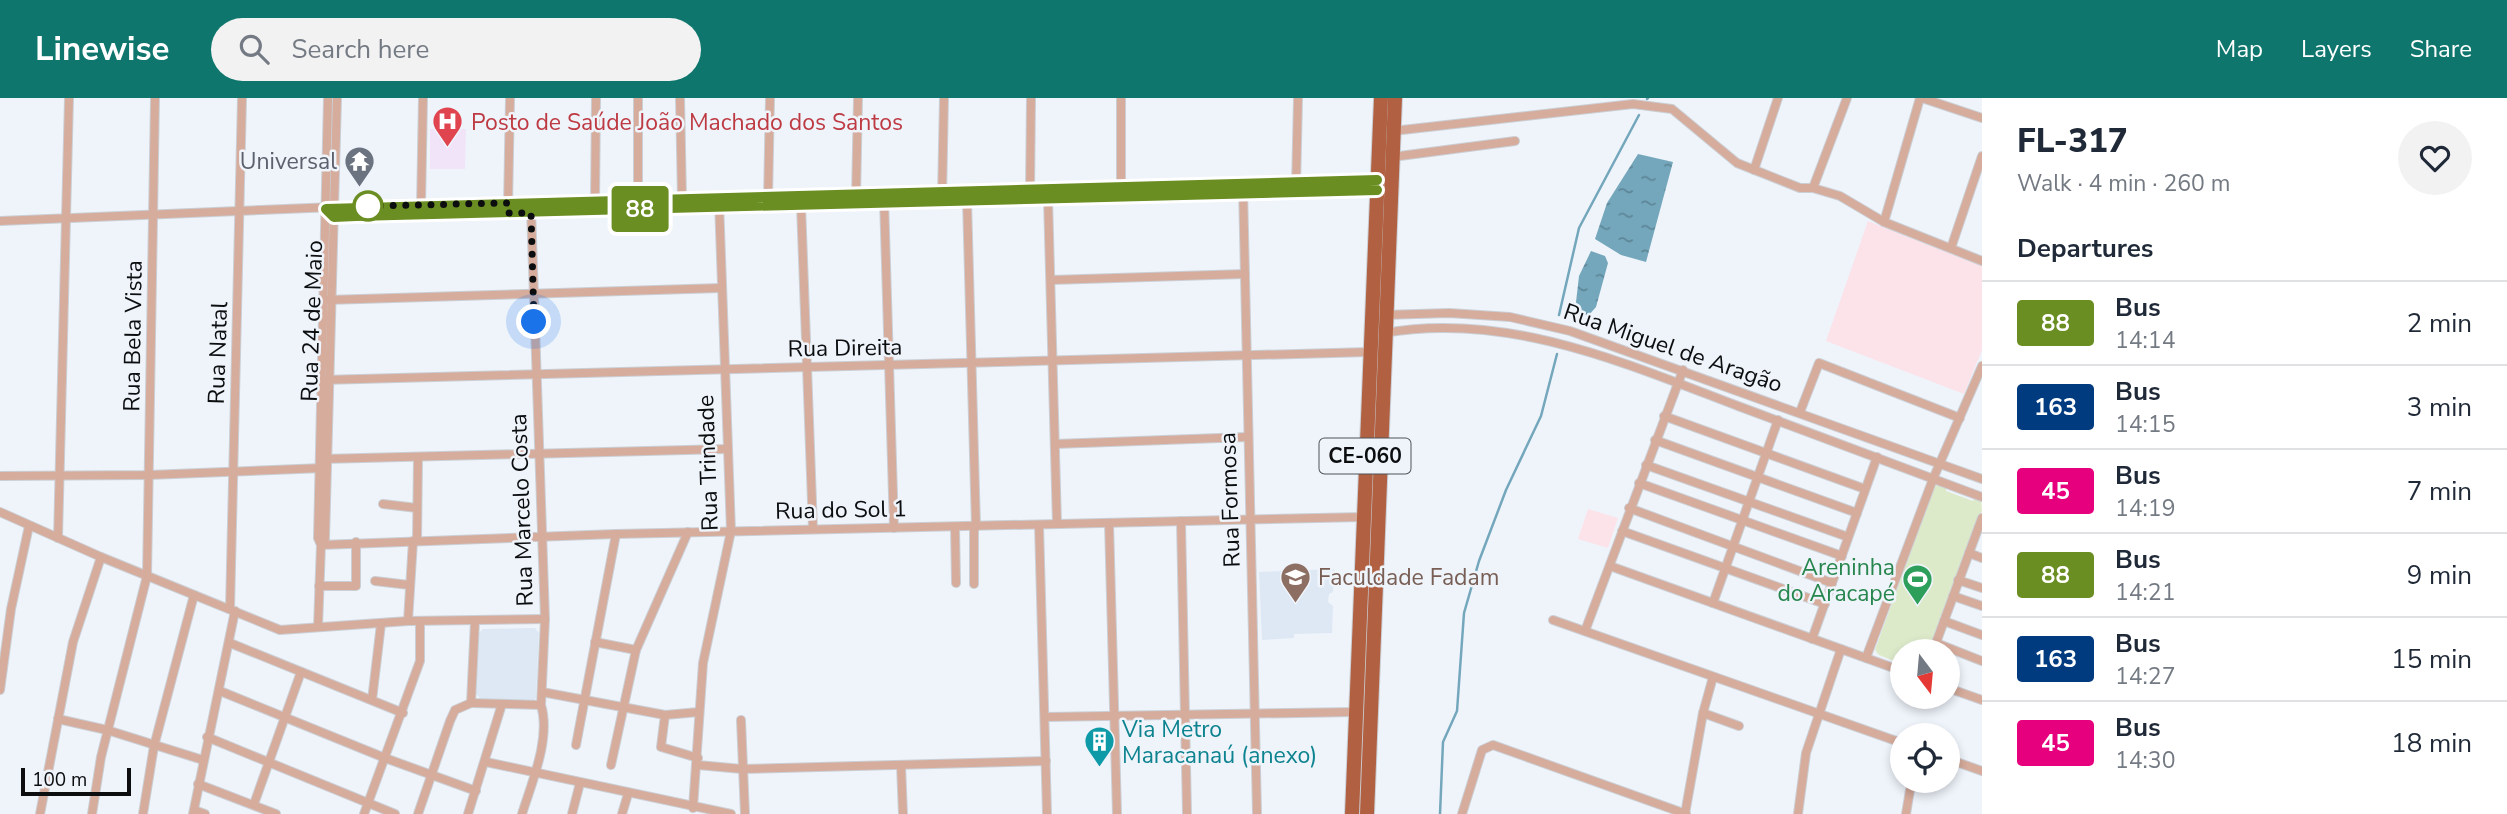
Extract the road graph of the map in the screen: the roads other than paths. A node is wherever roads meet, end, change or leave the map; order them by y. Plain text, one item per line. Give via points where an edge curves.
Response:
1 (69, 98) edge
2 (155, 98) edge
3 (242, 98) edge
4 (328, 98) edge
5 (337, 98) edge
6 (423, 98) edge
7 (510, 98) edge
8 (596, 98) edge
9 (639, 98) edge
10 (680, 98) edge
11 (770, 98) edge
12 (858, 98) edge
13 (944, 98) edge
14 (1031, 98) edge
15 (1121, 98) edge
16 (1298, 98) edge
17 (1381, 98) edge
18 (1395, 98) edge
19 (1778, 98) edge
20 (1847, 98) edge
21 (1921, 98) edge
22 (1982, 118) edge
23 (1393, 131) junction
24 (1515, 141) dead end
25 (332, 152) junction
26 (1982, 156) edge
27 (1392, 157) junction
28 (1754, 170) junction
29 (1121, 185) junction
30 (1377, 185) junction
31 (1296, 186) junction
32 (1243, 188) junction
33 (1813, 188) junction
34 (1030, 189) junction
35 (942, 192) junction
36 (884, 193) junction
37 (856, 194) junction
38 (1121, 195) junction
39 (638, 199) junction
40 (682, 199) junction
41 (1048, 199) junction
42 (1030, 200) junction
43 (595, 201) junction
44 (768, 201) junction
45 (967, 201) junction
46 (531, 202) junction
47 (719, 202) junction
48 (942, 202) junction
49 (508, 203) junction
50 (884, 203) junction
51 (856, 204) junction
52 (421, 205) junction
53 (801, 205) junction
54 (330, 208) junction
55 (638, 209) junction
56 (595, 211) junction
57 (241, 212) junction
58 (508, 213) junction
59 (531, 213) junction
60 (154, 215) junction
61 (421, 215) junction
62 (68, 217) junction
63 (334, 217) junction
64 (0, 221) edge
65 (1884, 222) junction
66 (1951, 248) junction
67 (1982, 261) edge
68 (1245, 274) junction
69 (1051, 280) junction
70 (721, 288) junction
71 (533, 296) junction
72 (328, 300) junction
73 (1384, 315) junction
74 (1383, 333) junction
75 (1577, 333) junction
76 (1573, 345) junction
77 (1369, 352) junction
78 (1247, 355) junction
79 (1054, 361) junction
80 (972, 363) junction
81 (887, 366) junction
82 (1982, 366) edge
83 (805, 368) junction
84 (1683, 370) junction
85 (725, 371) junction
86 (537, 376) junction
87 (326, 380) junction
88 (1677, 383) junction
89 (1800, 412) junction
90 (1664, 416) junction
91 (1960, 418) junction
92 (1777, 420) junction
93 (1247, 437) junction
94 (1655, 440) junction
95 (1055, 444) junction
96 (726, 449) junction
97 (1767, 453) junction
98 (539, 455) junction
99 (418, 457) junction
100 (1877, 457) junction
101 (323, 464) junction
102 (1941, 465) junction
103 (1646, 466) junction
104 (234, 473) junction
105 (149, 475) junction
106 (0, 476) edge
107 (62, 476) junction
108 (1758, 477) junction
109 (1933, 479) junction
110 (1982, 479) edge
111 (1639, 483) junction
112 (1865, 489) junction
113 (1982, 497) edge
114 (1748, 503) junction
115 (383, 504) dead end
116 (417, 508) junction
117 (1629, 508) junction
118 (0, 512) edge
119 (1857, 513) junction
120 (1363, 517) junction
121 (1982, 518) edge
122 (1250, 519) junction
123 (1181, 521) junction
124 (1742, 521) junction
125 (1109, 523) junction
126 (1057, 524) junction
127 (1039, 525) junction
128 (29, 526) junction
129 (956, 527) junction
130 (975, 527) junction
131 (894, 528) junction
132 (813, 529) junction
133 (731, 531) junction
134 (1622, 531) junction
135 (1980, 531) edge
136 (688, 532) junction
137 (616, 534) junction
138 (543, 536) junction
139 (1848, 537) junction
140 (58, 538) junction
141 (415, 541) junction
142 (356, 542) junction
143 (321, 545) junction
144 (1732, 545) junction
145 (1969, 553) junction
146 (1842, 556) junction
147 (101, 557) junction
148 (1982, 558) edge
149 (1610, 565) junction
150 (1725, 569) junction
151 (147, 576) junction
152 (1958, 580) junction
153 (375, 581) dead end
154 (956, 583) dead end
155 (1832, 583) junction
156 (974, 584) dead end
157 (408, 585) junction
158 (319, 586) junction
159 (1982, 588) edge
160 (194, 595) junction
161 (1953, 596) junction
162 (1713, 603) junction
163 (1825, 604) junction
164 (1982, 606) edge
165 (0, 607) edge
166 (11, 609) junction
167 (232, 610) junction
168 (545, 619) junction
169 (1553, 620) dead end
170 (408, 621) junction
171 (420, 621) junction
172 (475, 621) junction
173 (1944, 621) junction
174 (381, 624) junction
175 (318, 627) junction
176 (1585, 631) junction
177 (1982, 635) edge
178 (1812, 639) junction
179 (1938, 639) edge
180 (595, 642) junction
181 (230, 643) junction
182 (1841, 649) junction
183 (636, 650) junction
184 (1960, 654) edge
185 (1866, 658) junction
186 (1982, 661) edge
187 (1890, 667) edge
188 (302, 672) junction
189 (1713, 677) junction
190 (0, 690) edge
191 (220, 691) junction
192 (542, 692) junction
193 (1960, 692) edge
194 (583, 699) junction
195 (1982, 699) edge
196 (372, 700) junction
197 (471, 703) junction
198 (502, 704) junction
199 (541, 705) junction
200 (624, 708) junction
201 (699, 712) junction
202 (1256, 712) junction
203 (1355, 712) junction
204 (402, 713) junction
205 (1186, 713) junction
206 (1703, 713) junction
207 (1817, 714) junction
208 (665, 715) junction
209 (286, 716) junction
210 (1115, 716) junction
211 (1046, 717) junction
212 (58, 719) junction
213 (741, 719) dead end
214 (1739, 726) dead end
215 (107, 730) junction
216 (207, 737) junction
217 (1890, 739) edge
218 (576, 745) dead end
219 (154, 746) junction
220 (385, 758) junction
221 (203, 761) junction
222 (268, 761) junction
223 (698, 761) junction
224 (1046, 761) junction
225 (486, 762) junction
226 (1960, 763) edge
227 (611, 765) dead end
228 (901, 765) junction
229 (742, 769) junction
230 (1982, 771) edge
231 (535, 772) junction
232 (430, 775) junction
233 (580, 783) junction
234 (198, 784) junction
235 (476, 791) junction
236 (1910, 793) edge
237 (628, 794) junction
238 (368, 803) junction
239 (254, 804) junction
240 (675, 804) junction
241 (694, 808) junction
242 (193, 812) edge
243 (718, 813) edge
244 (40, 814) edge
245 (92, 814) edge
246 (143, 814) edge
247 (205, 814) edge
248 (276, 814) edge
249 (365, 814) edge
250 (396, 814) edge
251 (418, 814) edge
252 (468, 814) edge
253 (522, 814) edge
254 (572, 814) edge
255 (622, 814) edge
256 (673, 814) edge
257 (731, 814) edge
258 (745, 814) edge
259 (902, 814) edge
260 (1047, 814) edge
261 (1117, 814) edge
262 (1187, 814) edge
263 (1257, 814) edge
264 (1352, 814) edge
265 (1367, 814) edge
266 (1462, 814) edge
267 (1685, 814) edge
268 (1798, 814) edge
269 (1906, 814) edge

1 - 62 street
2 - 60 street, Rua Bela Vista
3 - 57 street, Rua Natal
4 - 25 street, Rua 24 de Maio
5 - 25 street, Rua 24 de Maio
6 - 52 street
7 - 49 street
8 - 43 street
9 - 39 street
10 - 40 street
11 - 44 street
12 - 37 street
13 - 35 street
14 - 34 street
15 - 29 street
16 - 31 street
17 - 30 highway, CE-060
18 - 23 highway, CE-060
19 - 28 street
20 - 33 street
21 - 22 street
21 - 65 street
23 - 27 highway, CE-060
23 - 28 street via 1633,104 1658,106 1683,116 1727,155
24 - 27 street
25 - 54 street, Rua 24 de Maio
26 - 66 street
27 - 73 highway, CE-060
28 - 33 street via 1800,188
29 - 32 street
29 - 34 street
29 - 38 street
30 - 31 street
30 - 77 highway, CE-060
31 - 32 street
32 - 38 street
32 - 68 street, Rua Formosa
33 - 65 street via 1852,202
34 - 35 street
34 - 42 street
35 - 36 street
35 - 48 street
36 - 37 street
36 - 50 street
37 - 44 street
37 - 51 street
38 - 41 street
39 - 40 street
39 - 43 street
39 - 55 street
40 - 47 street
41 - 42 street
41 - 69 street
42 - 45 street
43 - 46 street
43 - 56 street
44 - 47 street
44 - 53 street
45 - 48 street
45 - 80 street
46 - 49 street
46 - 59 street, Rua Marcelo Costa
47 - 55 street
47 - 70 street, Rua Trindade
48 - 50 street
49 - 52 street
49 - 58 street
50 - 51 street
50 - 81 street
51 - 53 street
52 - 54 street
52 - 61 street
53 - 83 street
54 - 57 street
54 - 63 street
54 - 72 street, Rua 24 de Maio
55 - 56 street
56 - 59 street
57 - 60 street
57 - 104 street, Rua Natal
58 - 59 street
58 - 61 street
59 - 71 street, Rua Marcelo Costa
60 - 62 street
60 - 105 street, Rua Bela Vista
61 - 63 street
62 - 64 street
62 - 107 street
63 - 72 street, Rua 24 de Maio
65 - 66 street
66 - 67 street
68 - 69 street
68 - 78 street, Rua Formosa
69 - 79 street
70 - 71 street
70 - 85 street, Rua Trindade
71 - 72 street
71 - 86 street, Rua Marcelo Costa
72 - 87 street, Rua 24 de Maio
73 - 74 highway, CE-060
73 - 75 street, Rua Miguel de Aragão via 1510,317
74 - 76 street, Rua Miguel de Aragão via 1456,328
74 - 265 highway, CE-060
75 - 76 street
75 - 84 street, Rua Miguel de Aragão
76 - 88 street, Rua Miguel de Aragão
77 - 78 street, Rua Direita
77 - 120 highway, CE-060
78 - 79 street, Rua Direita
78 - 93 street, Rua Formosa
79 - 80 street, Rua Direita
79 - 95 street
80 - 81 street, Rua Direita
80 - 130 street
81 - 83 street, Rua Direita
81 - 131 street
82 - 91 street
83 - 85 street, Rua Direita
83 - 132 street
84 - 88 street
84 - 89 street, Rua Miguel de Aragão
85 - 86 street, Rua Direita
85 - 96 street, Rua Trindade
86 - 87 street, Rua Direita
86 - 98 street, Rua Marcelo Costa
87 - 101 street, Rua 24 de Maio
88 - 90 street
88 - 92 street, Rua Miguel de Aragão
89 - 91 street via 1819,363
89 - 102 street, Rua Miguel de Aragão
90 - 94 street
90 - 97 street
91 - 102 street
92 - 97 street
92 - 100 street, Rua Miguel de Aragão
93 - 95 street
93 - 122 street, Rua Formosa
94 - 103 street
94 - 108 street
95 - 126 street
96 - 98 street
96 - 133 street, Rua Trindade
97 - 108 street
97 - 112 street
98 - 99 street
98 - 138 street, Rua Marcelo Costa
99 - 101 street
99 - 116 street
100 - 109 street, Rua Miguel de Aragão
100 - 112 street
101 - 104 street
101 - 143 street, Rua 24 de Maio via 325,539
102 - 109 street
102 - 110 street, Rua Miguel de Aragão
103 - 111 street
103 - 114 street
104 - 105 street
104 - 167 street, Rua Natal
105 - 107 street
105 - 151 street, Rua Bela Vista
106 - 107 street
107 - 140 street
108 - 114 street
108 - 119 street
109 - 113 street, Rua Miguel de Aragão
109 - 185 street
111 - 117 street
111 - 124 street
112 - 119 street
114 - 124 street
114 - 139 street
115 - 116 street
116 - 141 street
117 - 134 street
117 - 144 street
118 - 128 street
119 - 139 street
120 - 122 street, Rua do Sol 1
120 - 203 highway, CE-060
121 - 135 street
122 - 123 street, Rua do Sol 1
122 - 202 street, Rua Formosa
123 - 125 street, Rua do Sol 1
123 - 205 street
124 - 144 street
124 - 146 street
125 - 126 street, Rua do Sol 1
125 - 210 street
126 - 127 street, Rua do Sol 1
127 - 130 street, Rua do Sol 1
127 - 211 street
128 - 140 street
128 - 166 street
129 - 130 street, Rua do Sol 1
129 - 131 street, Rua do Sol 1
129 - 154 street
130 - 156 street
131 - 132 street, Rua do Sol 1
132 - 133 street, Rua do Sol 1
133 - 136 street, Rua do Sol 1
133 - 201 street, Rua Trindade via 703,663
134 - 149 street
134 - 150 street
135 - 145 street
136 - 137 street, Rua do Sol 1
136 - 183 street
137 - 138 street, Rua do Sol 1
137 - 180 street
138 - 141 street, Rua do Sol 1
138 - 168 street, Rua Marcelo Costa
139 - 146 street
140 - 147 street
141 - 142 street, Rua do Sol 1
141 - 157 street
142 - 143 street, Rua do Sol 1
142 - 158 street via 356,586
143 - 158 street, Rua 24 de Maio
144 - 150 street
144 - 155 street
145 - 148 street
145 - 152 street
146 - 155 street
147 - 151 street
147 - 212 street via 73,642
149 - 162 street
149 - 176 street
150 - 162 street
150 - 163 street
151 - 160 street
151 - 215 street, Rua Bela Vista
152 - 159 street
152 - 161 street
153 - 157 street
155 - 163 street
157 - 170 street
158 - 175 street, Rua 24 de Maio
160 - 167 street
160 - 219 street
161 - 164 street
161 - 173 street
162 - 178 street
163 - 178 street
165 - 166 street
166 - 190 street
167 - 175 street via 279,629
167 - 181 street, Rua Natal
168 - 172 street
168 - 192 street, Rua Marcelo Costa
169 - 176 street
170 - 171 street
170 - 174 street
171 - 172 street
171 - 204 street via 420,661
172 - 197 street
173 - 177 street
173 - 179 street
174 - 175 street
174 - 196 street
176 - 189 street
178 - 182 street
180 - 183 street
180 - 194 street
181 - 188 street
181 - 191 street, Rua Natal
182 - 185 street
182 - 207 street
183 - 200 street
184 - 186 street
185 - 187 street
188 - 196 street
188 - 209 street
189 - 206 street
189 - 207 street
191 - 209 street
191 - 216 street, Rua Natal
192 - 194 street
192 - 199 street, Rua Marcelo Costa
193 - 195 street
194 - 200 street
194 - 218 street
196 - 204 street
197 - 198 street
197 - 232 street via 455,710
198 - 199 street
198 - 225 street
199 - 231 street, Rua Marcelo Costa
200 - 208 street
200 - 227 street
201 - 208 street
201 - 223 street, Rua Trindade
202 - 203 street
202 - 205 street
202 - 263 street, Rua Formosa
203 - 264 highway, CE-060
204 - 220 street
205 - 210 street
205 - 262 street
206 - 214 street
206 - 267 street
207 - 217 street
207 - 268 street via 1806,753
208 - 223 street via 662,747
209 - 220 street
209 - 222 street
210 - 211 street
210 - 261 street
211 - 224 street
212 - 215 street
212 - 244 street
213 - 229 street
215 - 219 street
215 - 245 street, Rua Bela Vista
216 - 221 street, Rua Natal
216 - 222 street
219 - 221 street
219 - 246 street
220 - 232 street
220 - 238 street
221 - 234 street, Rua Natal
222 - 238 street
222 - 239 street
223 - 229 street
223 - 241 street, Rua Trindade
224 - 228 street
224 - 260 street
225 - 231 street
225 - 235 street
226 - 230 street
228 - 229 street
228 - 259 street
229 - 258 street
231 - 233 street
231 - 253 street, Rua Marcelo Costa
232 - 235 street
232 - 251 street
233 - 237 street
233 - 254 street
234 - 239 street
234 - 242 street, Rua Natal
235 - 252 street
236 - 269 street
237 - 240 street
237 - 255 street
238 - 249 street
238 - 250 street
239 - 248 street
240 - 241 street
240 - 256 street
241 - 243 street
242 - 247 street
243 - 257 street
266 - 267 street via 1482,750 1493,745

